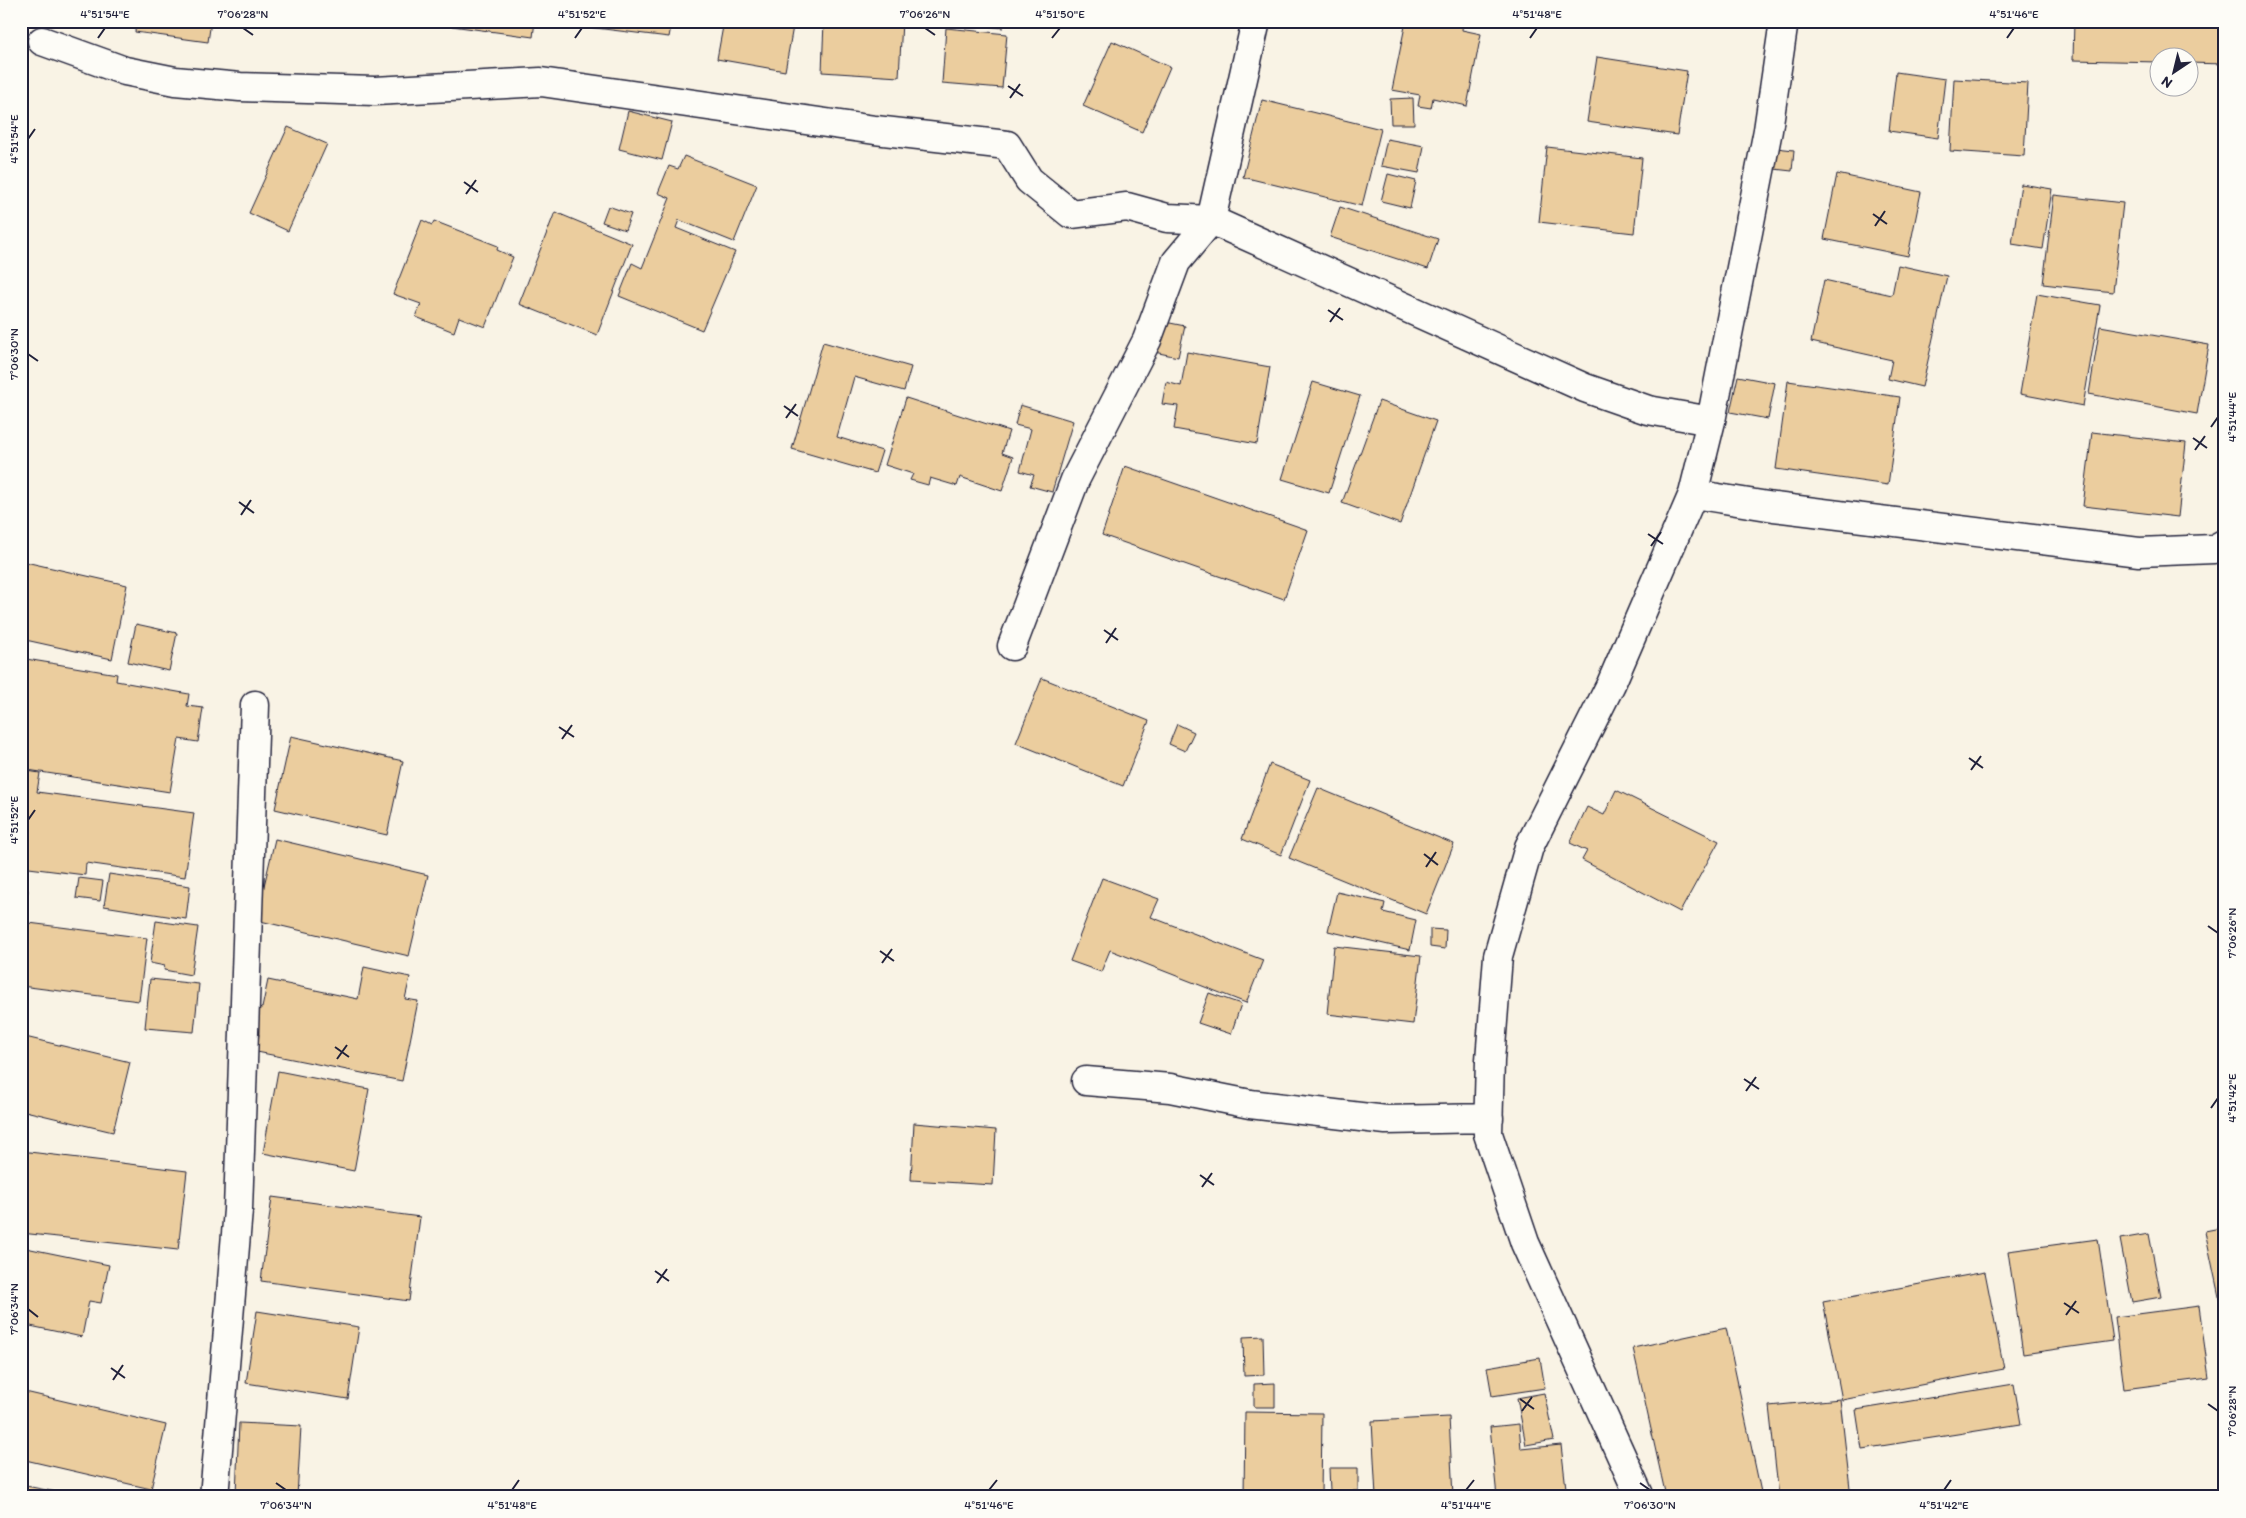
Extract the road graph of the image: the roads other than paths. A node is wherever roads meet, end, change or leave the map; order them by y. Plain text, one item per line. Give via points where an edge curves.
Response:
1 (1256, 21) edge
2 (1784, 21) edge
3 (42, 41) dead end
4 (1212, 220) junction
5 (1711, 421) junction
6 (1693, 494) junction
7 (2225, 543) edge
8 (1012, 646) dead end
9 (255, 705) dead end
10 (1086, 1081) dead end
11 (1489, 1118) junction
12 (214, 1497) edge
13 (1640, 1497) edge

1 - 4 street
2 - 5 street via 1768,130
3 - 4 street via 125,71 184,82 375,91 541,82 875,130 1007,145 1030,180 1072,214 1127,207 1167,218
4 - 5 street via 1584,388 1648,410
4 - 8 street via 1176,262 1147,340 1075,480
5 - 6 street
6 - 7 street via 2140,552 2214,549
6 - 11 street via 1611,684 1529,847 1498,956
9 - 12 street via 238,1210
10 - 11 street via 1170,1088 1250,1104 1386,1120
11 - 13 street via 1488,1134 1525,1243

